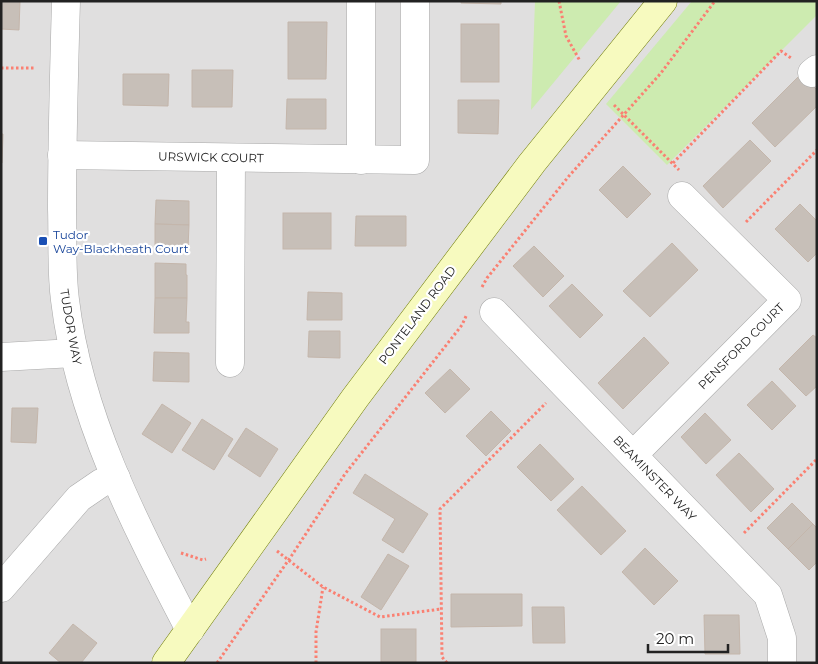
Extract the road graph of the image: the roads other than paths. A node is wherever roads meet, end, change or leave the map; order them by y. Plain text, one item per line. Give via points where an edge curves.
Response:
1 (66, 1) edge
2 (361, 1) edge
3 (415, 1) edge
4 (663, 1) edge
5 (62, 155) junction
6 (231, 158) junction
7 (360, 160) junction
8 (682, 196) dead end
9 (481, 305) road end
10 (74, 353) junction
11 (1, 357) edge
12 (230, 363) dead end
13 (632, 455) junction
14 (116, 478) junction
15 (1, 588) edge
16 (190, 630) junction
17 (166, 663) edge
18 (782, 663) edge

1 - 5 street, TUDOR WAY
2 - 7 street
3 - 7 street, URSWICK COURT via 415,160
4 - 16 main road, PONTELAND ROAD via 532,163 355,398
5 - 6 street, URSWICK COURT
5 - 10 street, TUDOR WAY via 64,283
6 - 7 street, URSWICK COURT
6 - 12 street
8 - 13 street, PENSFORD COURT via 787,300
9 - 13 street, BEAMINSTER WAY
10 - 11 street
10 - 14 street, TUDOR WAY via 92,419
13 - 18 street, BEAMINSTER WAY via 768,595 782,638
14 - 15 street via 78,498
14 - 16 street, TUDOR WAY
16 - 17 main road, PONTELAND ROAD

